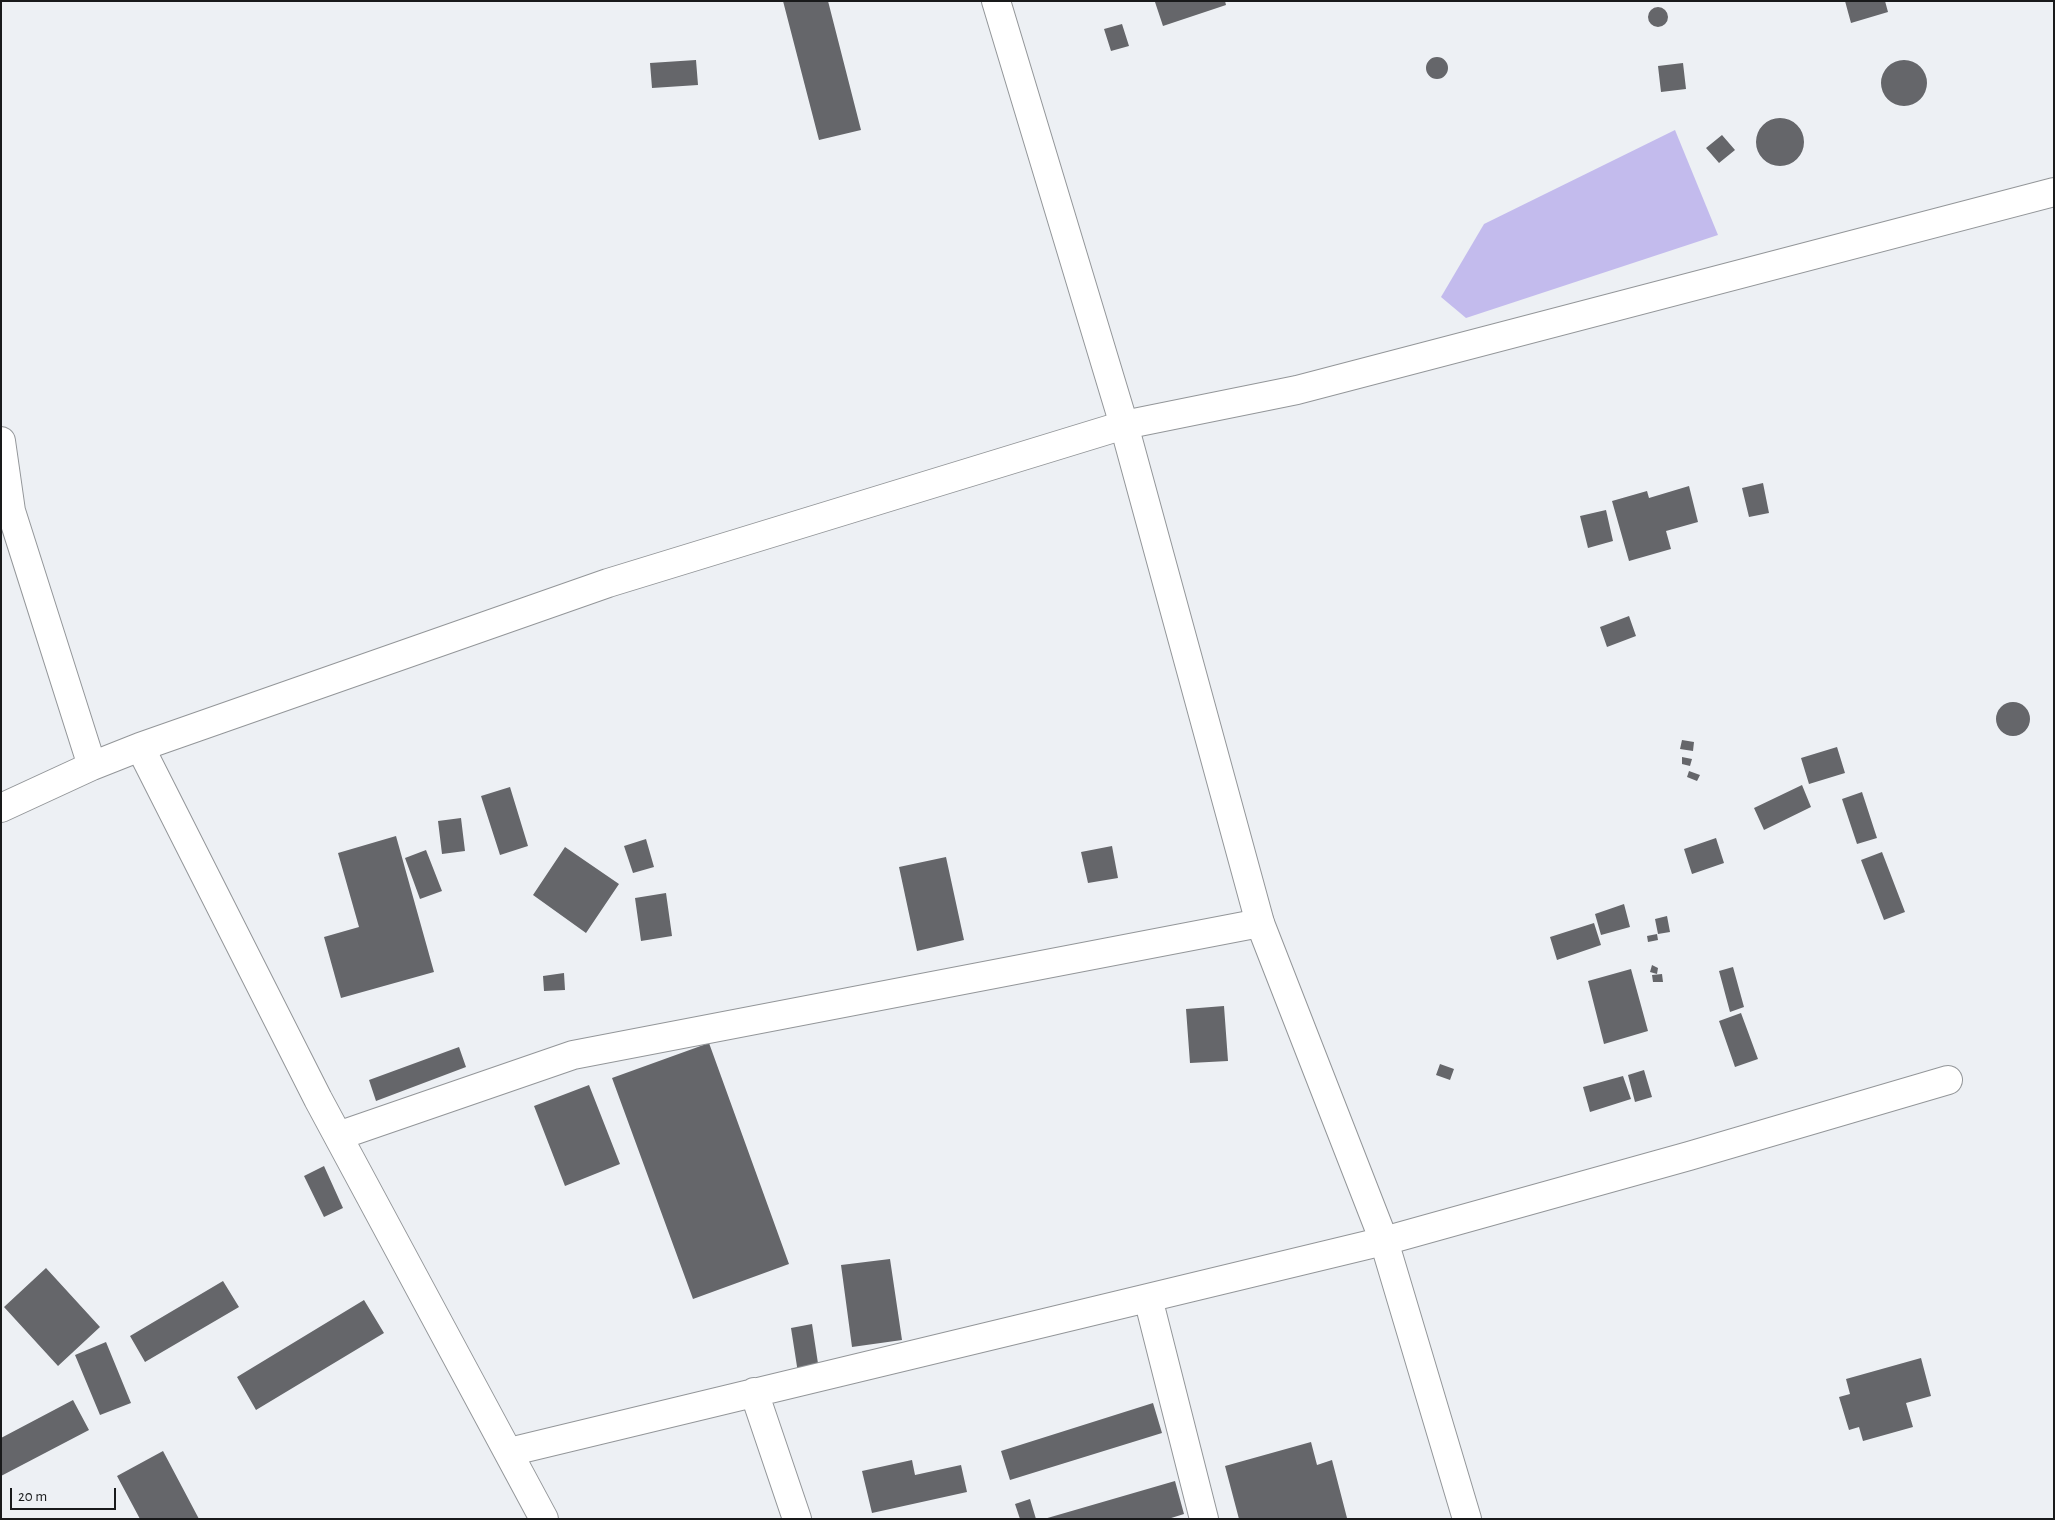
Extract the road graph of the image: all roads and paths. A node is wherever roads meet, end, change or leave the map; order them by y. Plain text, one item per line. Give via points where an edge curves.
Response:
1 (996, 1) edge
2 (2054, 192) edge
3 (1124, 425) junction
4 (1, 441) edge
5 (140, 748) junction
6 (92, 766) junction
7 (1, 808) edge
8 (1260, 923) junction
9 (1948, 1080) dead end
10 (338, 1136) junction
11 (1384, 1241) junction
12 (1148, 1298) junction
13 (754, 1392) junction
14 (509, 1452) junction
15 (544, 1519) edge
16 (797, 1519) edge
17 (1204, 1519) edge
18 (1467, 1519) edge

1 - 3 street
2 - 3 street via 1297,390
3 - 5 street via 608,583
3 - 8 street
4 - 6 street via 11,511
5 - 6 street
5 - 10 street
6 - 7 street
8 - 10 street via 573,1055
8 - 11 street
9 - 11 street
10 - 14 street
11 - 12 street
11 - 18 street
12 - 13 street
12 - 17 street
13 - 14 street
13 - 16 street
14 - 15 street

